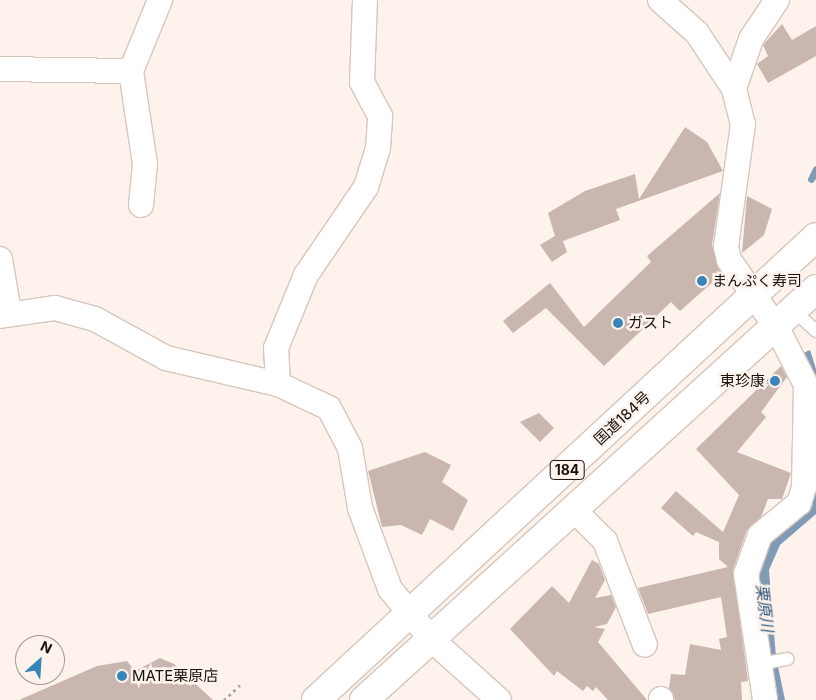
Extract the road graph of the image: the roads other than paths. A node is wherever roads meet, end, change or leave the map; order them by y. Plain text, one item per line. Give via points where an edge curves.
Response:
1 (160, 0) edge
2 (364, 0) edge
3 (660, 0) edge
4 (777, 0) edge
5 (0, 69) edge
6 (131, 71) junction
7 (734, 90) junction
8 (141, 205) dead end
9 (816, 237) edge
10 (0, 259) edge
11 (816, 289) edge
12 (754, 295) junction
13 (4, 314) edge
14 (785, 319) junction
15 (816, 331) edge
16 (278, 384) junction
17 (574, 510) junction
18 (410, 616) junction
19 (431, 639) junction
20 (645, 645) dead end
21 (316, 700) edge
22 (364, 700) edge
23 (499, 700) edge
24 (765, 700) edge

1 - 6 street
2 - 16 street via 362,82 380,116 378,148 366,187 306,275 276,348
3 - 7 street via 697,33
4 - 7 street via 751,39
5 - 6 street
6 - 8 street via 145,164
7 - 12 street via 743,124 726,247 729,260
9 - 12 highway, 国道184号 / 184
10 - 13 street
11 - 14 highway, 184
12 - 14 street
12 - 18 highway, 国道184号 / 184
13 - 16 street via 55,308 87,317 166,358
14 - 15 lane
14 - 17 highway, 184
14 - 24 street via 806,384 804,487 799,503 760,535 750,557 747,586 772,662
16 - 18 street via 329,408 350,448 360,508 376,555 390,589
17 - 19 highway, 184
17 - 20 street via 605,541 613,556 633,622
18 - 19 street
18 - 21 highway, 国道184号 / 184
19 - 22 highway, 184
19 - 23 street

